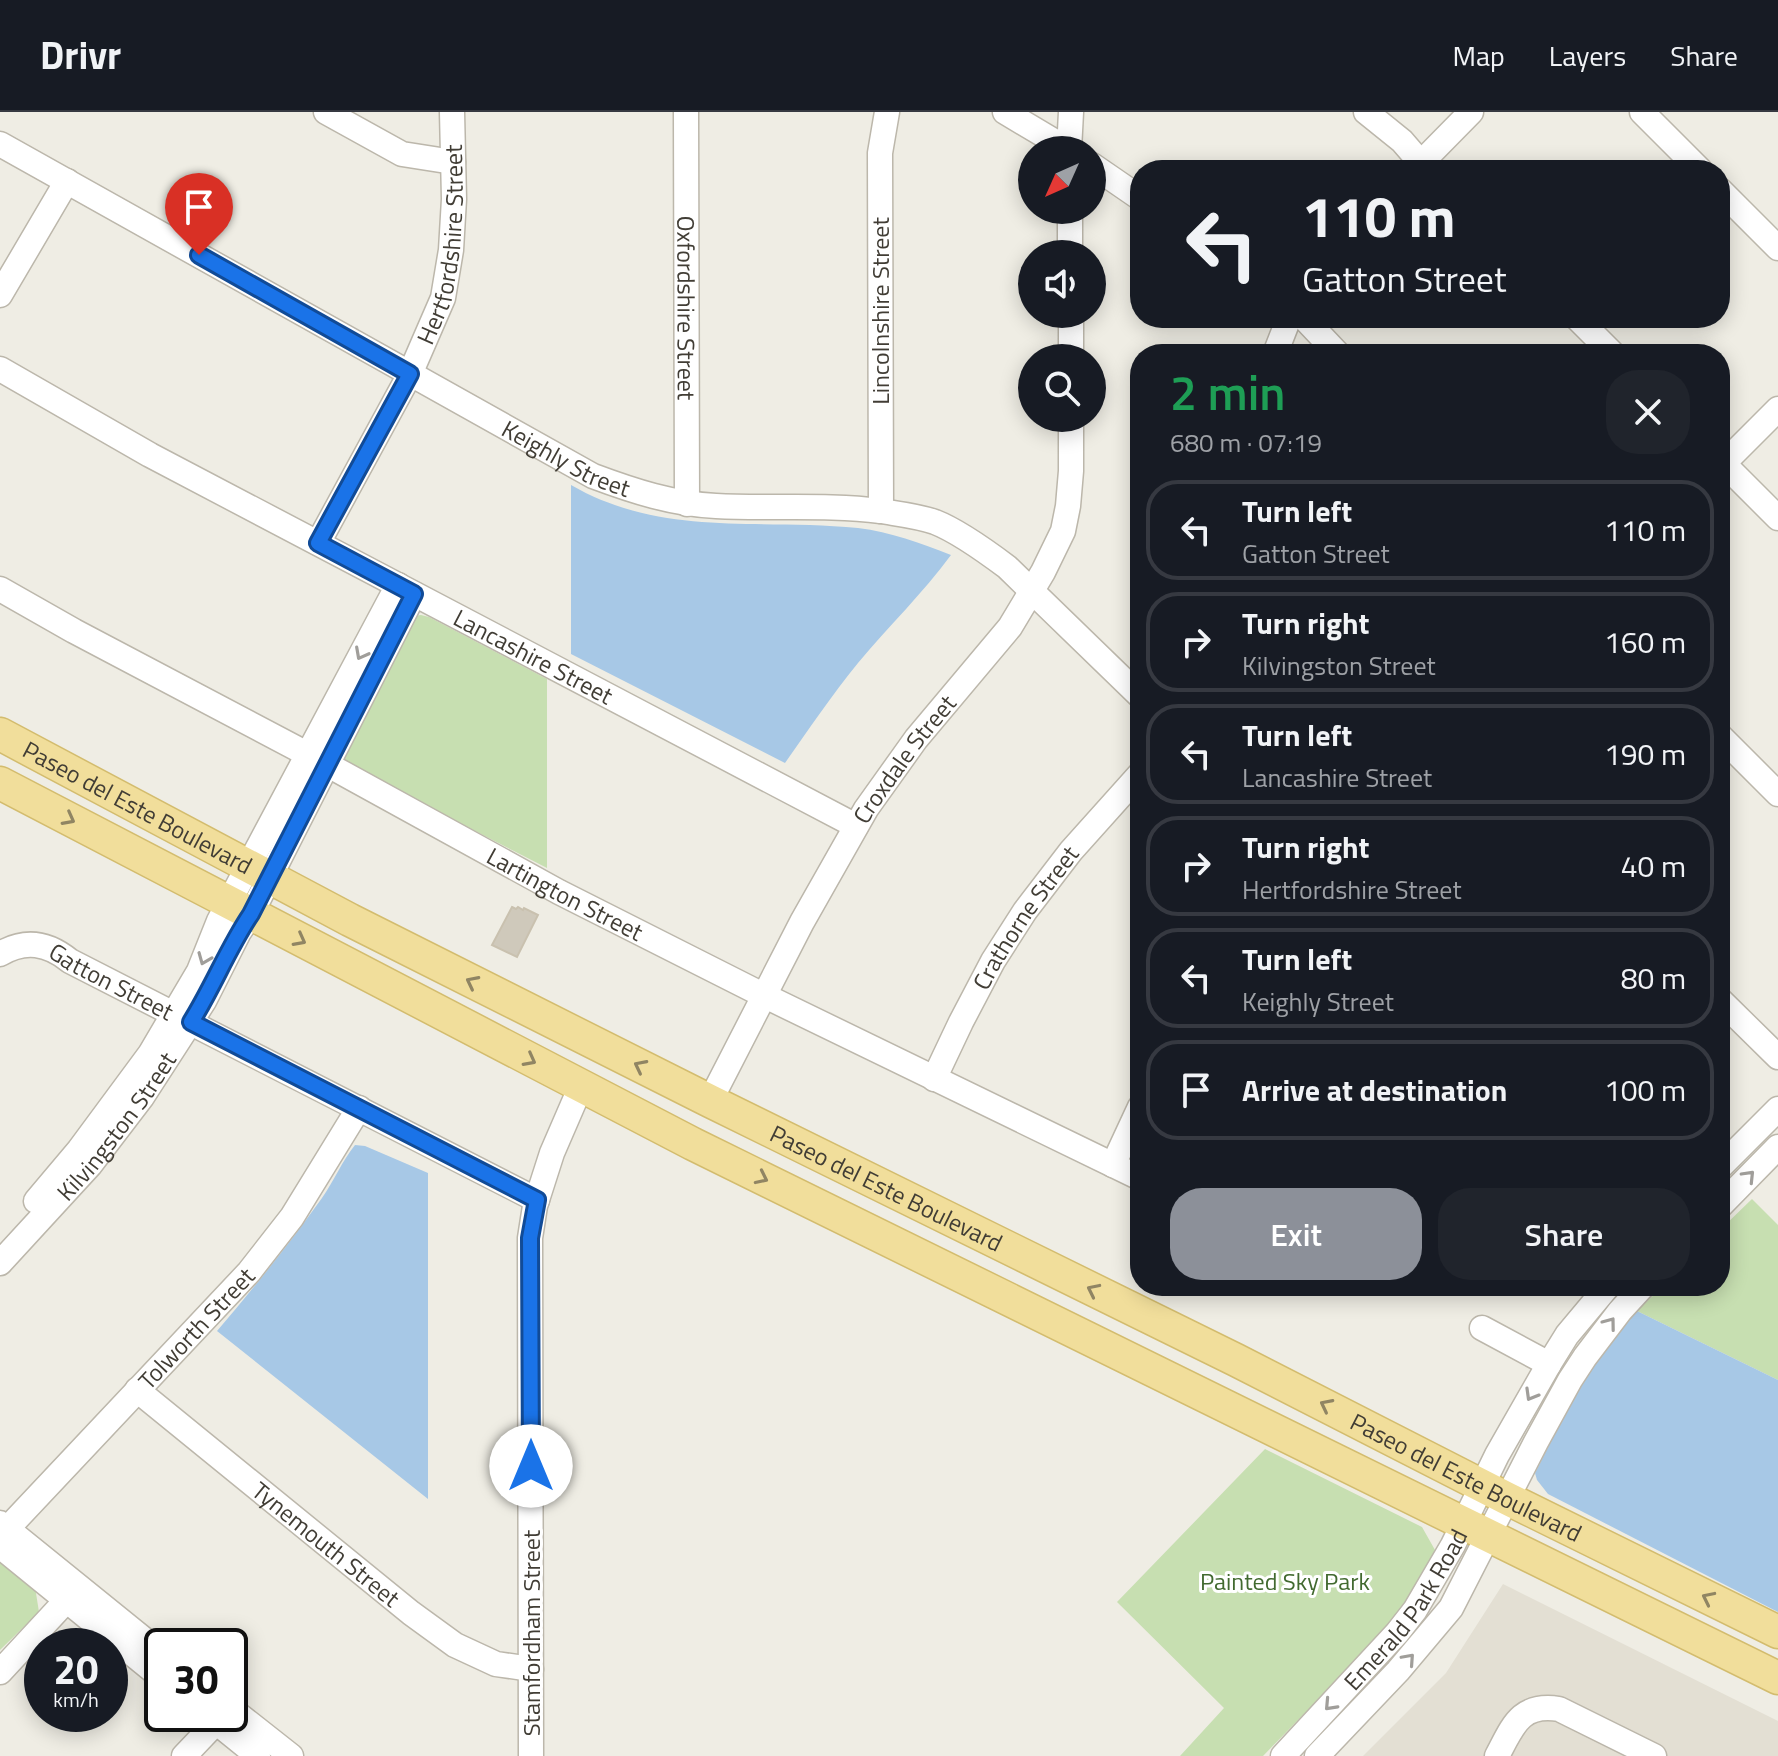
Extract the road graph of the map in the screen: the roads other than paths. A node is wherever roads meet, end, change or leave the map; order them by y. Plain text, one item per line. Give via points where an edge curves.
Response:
1 (326, 112) edge
2 (452, 112) edge
3 (686, 112) edge
4 (887, 112) edge
5 (1005, 112) edge
6 (1071, 112) edge
7 (1366, 112) edge
8 (1471, 112) edge
9 (1642, 112) edge
10 (1045, 136) edge
11 (1070, 136) edge
12 (0, 144) edge
13 (1415, 160) edge
14 (1428, 160) edge
15 (1690, 160) edge
16 (453, 162) junction
17 (1106, 175) edge
18 (67, 181) junction
19 (1130, 191) edge
20 (1730, 200) edge
21 (1778, 248) edge
22 (0, 295) edge
23 (1313, 328) edge
24 (1587, 328) edge
25 (1329, 344) edge
26 (1603, 344) edge
27 (0, 369) edge
28 (410, 374) junction
29 (1778, 409) edge
30 (1071, 432) edge
31 (1730, 455) edge
32 (1730, 473) edge
33 (687, 504) junction
34 (881, 511) junction
35 (1778, 518) edge
36 (318, 543) junction
37 (0, 589) edge
38 (406, 589) junction
39 (1032, 592) junction
40 (1130, 686) edge
41 (0, 734) edge
42 (1730, 746) edge
43 (318, 759) junction
44 (0, 783) edge
45 (1130, 785) edge
46 (1778, 794) edge
47 (856, 826) junction
48 (259, 872) junction
49 (240, 908) junction
50 (0, 954) edge
51 (763, 995) junction
52 (1730, 1010) edge
53 (182, 1018) junction
54 (1778, 1057) edge
55 (934, 1079) junction
56 (581, 1086) junction
57 (710, 1101) junction
58 (359, 1108) junction
59 (1778, 1109) edge
60 (1130, 1128) edge
61 (1778, 1147) edge
62 (1730, 1157) edge
63 (1113, 1165) junction
64 (1130, 1173) edge
65 (1730, 1196) edge
66 (537, 1200) junction
67 (0, 1238) edge
68 (0, 1263) edge
69 (1600, 1296) edge
70 (1634, 1296) edge
71 (1482, 1328) dead end
72 (1549, 1364) junction
73 (137, 1390) junction
74 (1495, 1491) junction
75 (1475, 1530) junction
76 (2, 1533) edge
77 (73, 1594) junction
78 (1778, 1632) edge
79 (144, 1642) edge
80 (144, 1661) edge
81 (531, 1669) junction
82 (0, 1672) edge
83 (1778, 1678) edge
84 (204, 1732) edge
85 (235, 1732) edge
86 (248, 1732) edge
87 (184, 1756) edge
88 (258, 1756) edge
89 (291, 1756) edge
90 (531, 1756) edge
91 (1283, 1756) edge
92 (1317, 1756) edge
93 (1497, 1756) edge
94 (1654, 1756) edge

1 - 16 street via 402,154
2 - 16 street, Hertfordshire Street
3 - 33 street, Oxfordshire Street
4 - 34 street, Lincolnshire Street via 880,153
5 - 10 street
6 - 11 street
7 - 13 street via 1402,141
8 - 14 street
9 - 15 street
12 - 18 street, Keighly Street
16 - 28 street, Hertfordshire Street via 451,250 443,298
17 - 19 street
18 - 22 street
18 - 28 street, Keighly Street
20 - 21 street
23 - 25 street
24 - 26 street
27 - 36 street, Lancashire Street
28 - 33 street, Keighly Street via 593,476
28 - 36 street, Hertfordshire Street
29 - 31 street
30 - 39 street, Croxdale Street via 1063,531
32 - 35 street
33 - 34 street, Keighly Street
34 - 39 street, Keighly Street via 936,522 1007,567
36 - 38 street, Lancashire Street
37 - 43 street, Lartington Street
38 - 43 street, Kilvingston Street
38 - 47 street, Lancashire Street
39 - 40 street, Keighly Street
39 - 47 street, Croxdale Street via 1010,627 916,739
41 - 48 main road, Paseo del Este Boulevard
42 - 46 street
43 - 48 street, Kilvingston Street
43 - 51 street, Lartington Street via 559,892
44 -> 49 main road, Paseo del Este Boulevard
45 - 55 street, Crathorne Street via 1025,911 993,961
47 - 51 street, Croxdale Street
48 - 49 street, Kilvingston Street
57 -> 48 main road, Paseo del Este Boulevard
49 - 53 street, Kilvingston Street via 219,921
49 -> 56 main road, Paseo del Este Boulevard
50 - 53 street, Gatton Street via 25,944 57,950
51 - 55 street, Lartington Street
51 - 57 street, Croxdale Street
52 - 54 street
53 - 58 street, Gatton Street
53 - 67 street, Kilvingston Street via 41,1196
53 - 68 street, Kilvingston Street via 142,1097 90,1165
55 - 63 street, Lartington Street
56 - 66 street, Stamfordham Street
56 -> 75 main road, Paseo del Este Boulevard
74 -> 57 main road, Paseo del Este Boulevard
58 - 66 street, Gatton Street
58 - 73 street, Tolworth Street via 292,1217 249,1272
59 - 62 street
60 - 63 street
65 -> 61 street
63 - 64 street, Lartington Street
66 - 81 street, Stamfordham Street via 530,1238
69 - 72 street, Emerald Park Road
74 -> 70 street, Emerald Park Road via 1541,1432 1585,1357
71 - 72 street
72 -> 74 street, Emerald Park Road via 1497,1455
73 - 76 street, Tolworth Street
73 - 81 street, Tynemouth Street via 455,1645 496,1664
74 - 75 street, Emerald Park Road
78 -> 74 main road, Paseo del Este Boulevard
75 - 83 main road, Paseo del Este Boulevard
75 -> 91 street, Emerald Park Road via 1397,1633
92 -> 75 street via 1439,1623 1458,1595
76 - 77 street
77 - 79 street
77 - 80 street
77 - 82 street
81 - 90 street, Stamfordham Street
84 - 87 street
85 - 88 street
86 - 89 street
93 - 94 street via 1523,1714 1547,1707

